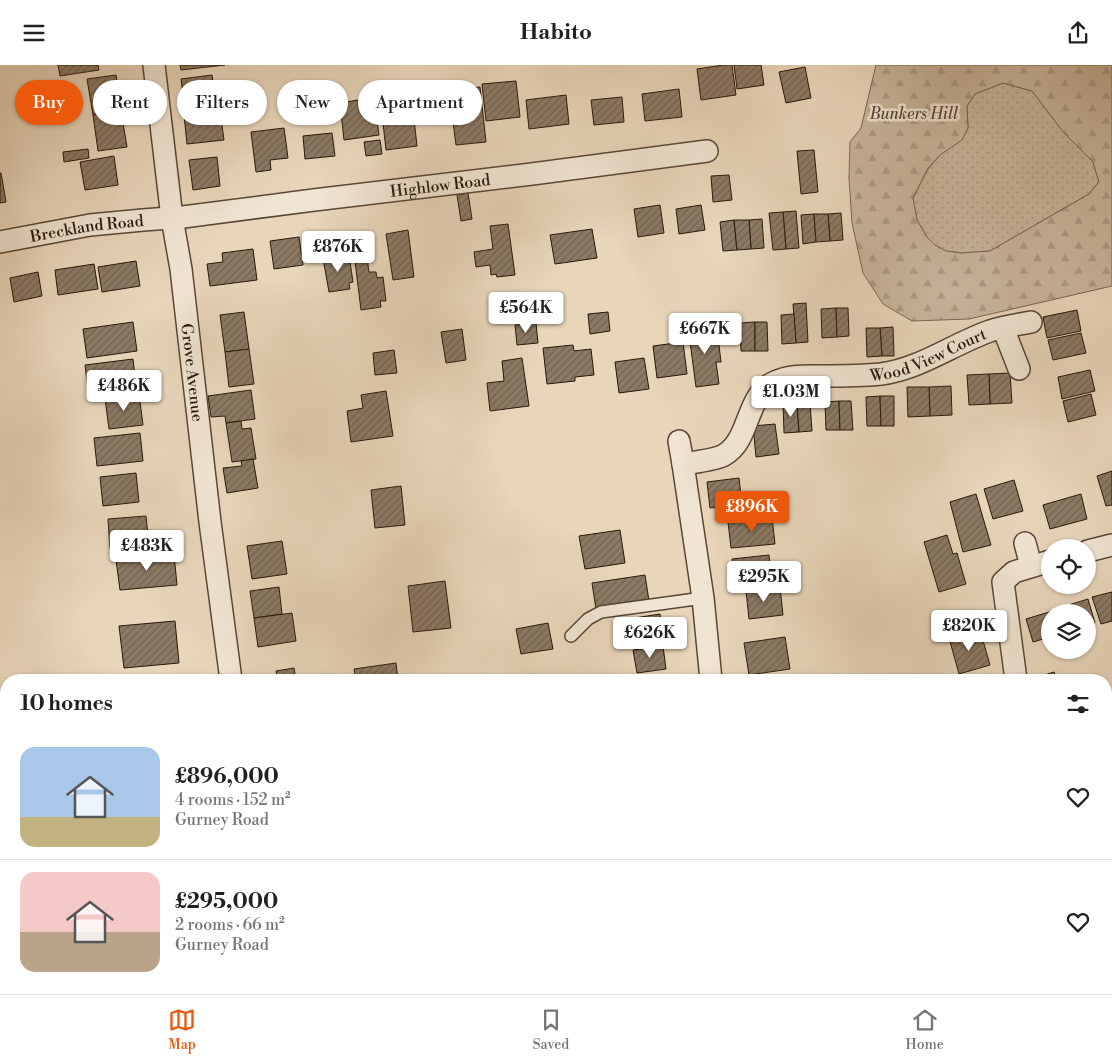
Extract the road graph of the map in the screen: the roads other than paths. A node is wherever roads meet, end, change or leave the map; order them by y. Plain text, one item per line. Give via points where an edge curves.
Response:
1 (154, 65) edge
2 (707, 151) dead end
3 (172, 218) junction
4 (0, 243) edge
5 (1031, 322) dead end
6 (1003, 327) junction
7 (1019, 369) dead end
8 (679, 441) dead end
9 (684, 463) junction
10 (1025, 543) dead end
11 (1112, 545) edge
12 (1096, 549) edge
13 (1041, 563) edge
14 (703, 598) junction
15 (571, 636) dead end
16 (230, 674) edge
17 (710, 674) edge
18 (1015, 674) edge

1 - 3 street, Grove Avenue
2 - 3 street, Highlow Road
3 - 4 street, Breckland Road via 90,225
3 - 16 street, Grove Avenue
5 - 6 street, Wood View Court
6 - 7 street, Wood View Court
6 - 9 street, Wood View Court via 901,370 880,374 792,376 774,382 752,407 734,448 723,456
8 - 9 street
9 - 14 street
10 - 13 street
11 - 12 street
13 - 18 street via 1014,572 1004,582
14 - 15 lane via 601,612 588,619
14 - 17 street

